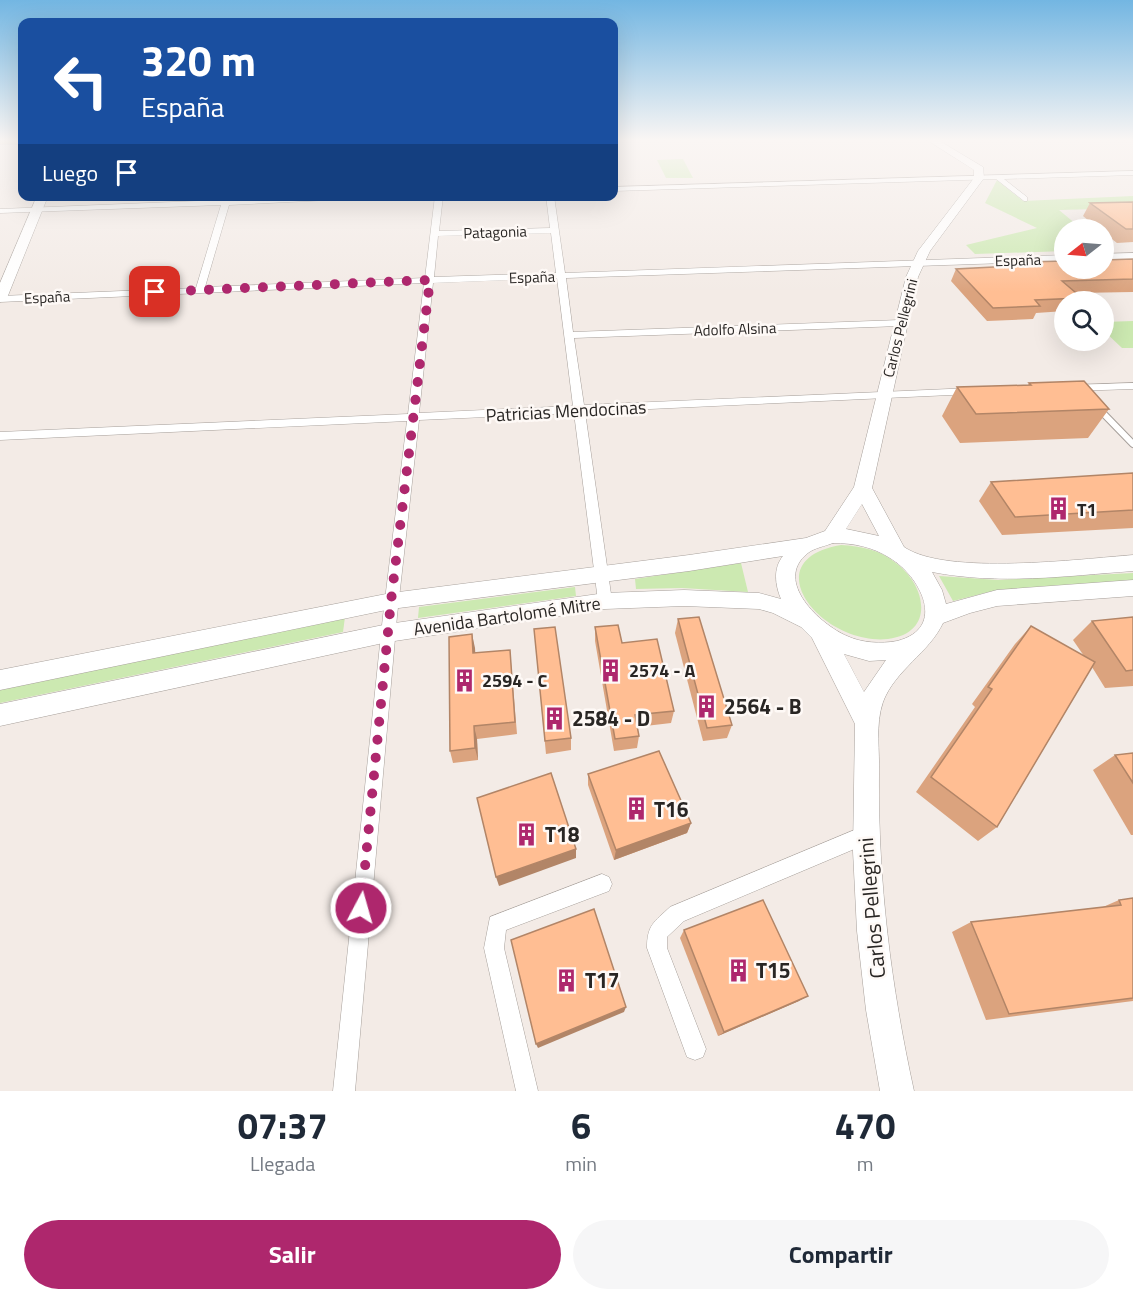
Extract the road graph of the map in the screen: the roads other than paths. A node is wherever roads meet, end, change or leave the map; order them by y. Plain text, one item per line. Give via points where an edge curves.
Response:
1 (971, 191) edge
2 (1014, 191) edge
3 (1024, 199) dead end
4 (40, 201) edge
5 (208, 201) edge
6 (227, 201) edge
7 (438, 201) edge
8 (551, 201) edge
9 (36, 210) junction
10 (0, 211) edge
11 (555, 230) junction
12 (435, 234) junction
13 (1133, 256) edge
14 (1114, 257) edge
15 (1054, 258) edge
16 (918, 263) junction
17 (561, 276) junction
18 (430, 280) junction
19 (200, 290) junction
20 (0, 299) edge
21 (900, 323) junction
22 (569, 335) junction
23 (1133, 386) edge
24 (1056, 388) edge
25 (987, 391) edge
26 (884, 394) junction
27 (1095, 404) edge
28 (579, 411) junction
29 (415, 417) junction
30 (0, 436) edge
31 (1133, 444) edge
32 (863, 488) junction
33 (832, 536) junction
34 (804, 545) junction
35 (901, 555) junction
36 (1133, 563) edge
37 (601, 575) junction
38 (1133, 588) edge
39 (391, 601) junction
40 (605, 602) junction
41 (936, 617) junction
42 (803, 619) junction
43 (388, 633) junction
44 (821, 633) junction
45 (912, 646) junction
46 (0, 680) edge
47 (0, 715) edge
48 (867, 723) junction
49 (864, 835) junction
50 (602, 884) dead end
51 (695, 1049) dead end
52 (344, 1091) edge
53 (527, 1091) edge
54 (897, 1091) edge

1 - 16 street, Carlos Pellegrini
2 - 3 street
4 - 9 street
5 - 9 street
6 - 19 street
7 - 12 street
8 - 11 street
9 - 10 street
9 - 20 street
11 - 12 street, Patagonia
11 - 17 street
12 - 18 street
13 - 14 street
15 - 16 street, España
16 - 17 street, España
16 - 21 street, Carlos Pellegrini
17 - 18 street, España
17 - 22 street
18 - 19 street, España
18 - 29 street
19 - 20 street, España
21 - 22 street, Adolfo Alsina
21 - 26 street, Carlos Pellegrini
22 - 28 street
23 - 24 street via 1083,392
25 - 26 street, Patricias Mendocinas
26 - 28 street, Patricias Mendocinas
26 - 32 street, Carlos Pellegrini
27 - 31 lane
28 - 29 street, Patricias Mendocinas
28 - 37 street
29 - 30 street, Patricias Mendocinas
29 - 39 street
32 - 33 street, Carlos Pellegrini
32 - 35 street
33 - 34 street
33 - 35 street via 860,537
34 - 37 street, Avenida Bartolomé Mitre
34 - 42 street via 786,567 785,581
35 - 36 street via 944,568 988,571
35 - 41 street via 930,585
37 - 39 street, Avenida Bartolomé Mitre
37 - 40 street
38 - 41 street via 997,598
39 - 43 street
39 - 46 street, Avenida Bartolomé Mitre
40 - 42 street, Avenida Bartolomé Mitre via 684,598 759,601
40 - 43 street, Avenida Bartolomé Mitre
41 - 45 street via 928,634
42 - 44 street
43 - 47 street, Avenida Bartolomé Mitre
43 - 52 street
44 - 45 street via 868,652 891,652
44 - 48 street, Carlos Pellegrini
45 - 48 street, Carlos Pellegrini via 882,681
48 - 49 street, Carlos Pellegrini
49 - 51 street via 677,914 657,933 657,948
49 - 54 street, Carlos Pellegrini via 873,963
50 - 53 street via 497,924 494,948

